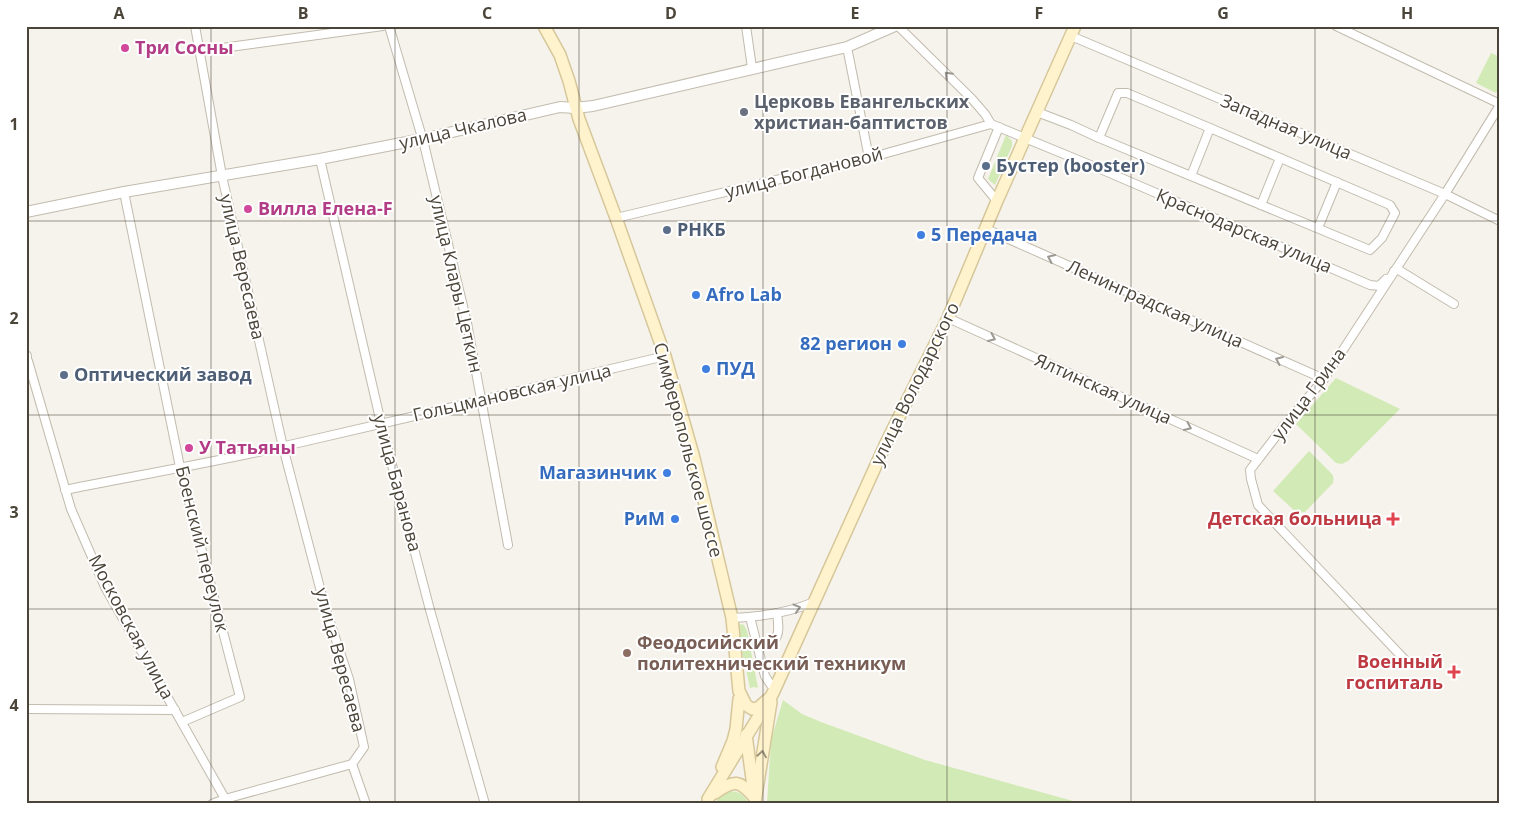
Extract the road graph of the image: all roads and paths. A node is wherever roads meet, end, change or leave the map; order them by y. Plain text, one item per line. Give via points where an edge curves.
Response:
1 (195, 26) edge
2 (383, 26) edge
3 (389, 26) edge
4 (544, 26) edge
5 (746, 26) edge
6 (896, 26) edge
7 (1336, 26) edge
8 (1073, 31) edge
9 (847, 47) junction
10 (200, 51) junction
11 (752, 68) junction
12 (1500, 105) edge
13 (575, 108) junction
14 (1037, 112) junction
15 (995, 126) junction
16 (1210, 128) junction
17 (1026, 138) junction
18 (1099, 138) junction
19 (422, 139) junction
20 (869, 158) junction
21 (1280, 158) junction
22 (320, 159) junction
23 (222, 176) junction
24 (1190, 176) junction
25 (1337, 182) junction
26 (124, 192) junction
27 (1445, 194) junction
28 (997, 201) junction
29 (1261, 205) junction
30 (26, 212) edge
31 (616, 218) junction
32 (1500, 221) edge
33 (1318, 228) junction
34 (986, 229) junction
35 (1397, 269) junction
36 (1454, 304) dead end
37 (948, 318) junction
38 (665, 356) junction
39 (27, 360) edge
40 (1324, 379) junction
41 (481, 402) junction
42 (381, 423) junction
43 (283, 447) junction
44 (1258, 459) junction
45 (180, 467) junction
46 (65, 490) junction
47 (508, 545) dead end
48 (816, 601) junction
49 (777, 613) junction
50 (750, 617) junction
51 (732, 618) junction
52 (758, 648) junction
53 (1406, 661) dead end
54 (775, 690) junction
55 (739, 695) junction
56 (26, 709) edge
57 (175, 710) junction
58 (182, 722) junction
59 (746, 738) junction
60 (352, 764) junction
61 (227, 801) edge
62 (707, 801) edge
63 (755, 801) edge
64 (212, 804) edge
65 (366, 804) edge
66 (484, 804) edge

1 - 10 street, улица Вересаева
2 - 10 street
3 - 19 street, улица Клары Цеткин
4 - 13 main road, Симферопольское шоссе via 560,55
5 - 11 street
6 - 9 street, улица Чкалова
15 -> 6 street via 972,99
7 - 12 street
8 - 14 main road, улица Володарского
8 - 27 street, Западная улица
9 - 11 street, улица Чкалова
9 - 20 street
10 - 23 street, улица Вересаева
11 - 13 street, улица Чкалова
12 - 27 street, улица Грина
13 - 19 street, улица Чкалова via 560,107
13 - 31 main road, Симферопольское шоссе
14 - 17 main road, улица Володарского
14 - 18 street
15 - 17 street
15 - 20 street, улица Богдановой
15 - 28 street via 978,178
16 - 18 street via 1127,93 1118,93
16 - 21 street
16 - 24 street
17 - 28 main road, улица Володарского
17 - 35 street, Краснодарская улица via 1370,284 1379,286
18 - 24 street
19 - 22 street, улица Чкалова
19 - 41 street, улица Клары Цеткин via 467,323
20 - 31 street, улица Богдановой
21 - 25 street
21 - 29 street
22 - 23 street, улица Чкалова
22 - 42 street, улица Баранова
23 - 26 street, улица Чкалова
23 - 43 street, улица Вересаева
24 - 29 street
25 - 33 street
25 - 33 street via 1390,205 1395,213 1382,238 1370,250
26 - 30 street, улица Чкалова
26 - 45 street, Боенский переулок
27 - 32 street, Западная улица
27 - 35 street, улица Грина
28 - 34 main road, улица Володарского
29 - 33 street
31 - 38 main road, Симферопольское шоссе
34 - 37 main road, улица Володарского
40 -> 34 street, Ленинградская улица
35 - 36 street
35 - 40 street, улица Грина
37 -> 44 street, Ялтинская улица
37 - 48 main road, улица Володарского via 887,441
38 - 41 street, Гольцмановская улица
38 - 51 main road, Симферопольское шоссе via 694,458
39 - 46 street, Московская улица
40 - 44 street, улица Грина
41 - 42 street, Гольцмановская улица
41 - 47 street, улица Клары Цеткин
42 - 43 street, Гольцмановская улица
42 - 66 street, улица Баранова
43 - 45 street, Гольцмановская улица
43 - 60 street, улица Вересаева via 349,679 364,747
44 - 53 street, улица Грина via 1250,470 1258,505
45 - 46 street, Гольцмановская улица
45 - 58 street, Боенский переулок via 240,697
46 - 57 street, Московская улица via 105,587
49 -> 48 street
48 - 54 main road, улица Володарского
49 - 50 street
49 - 52 street via 777,638
50 - 51 street
50 - 52 street
51 - 55 main road, Симферопольское шоссе
52 - 54 street via 766,680
54 - 55 main road via 760,706 752,709
54 - 59 main road, улица Володарского
63 -> 54 main road
55 - 59 main road, Симферопольское шоссе
55 - 62 main road via 736,729
56 - 57 street
57 - 58 street, Московская улица
58 - 61 street, Московская улица
59 - 62 main road, улица Володарского
59 - 63 main road, Симферопольское шоссе
60 - 61 street
60 - 65 street
61 - 64 street
62 - 63 main road via 735,782 746,787

